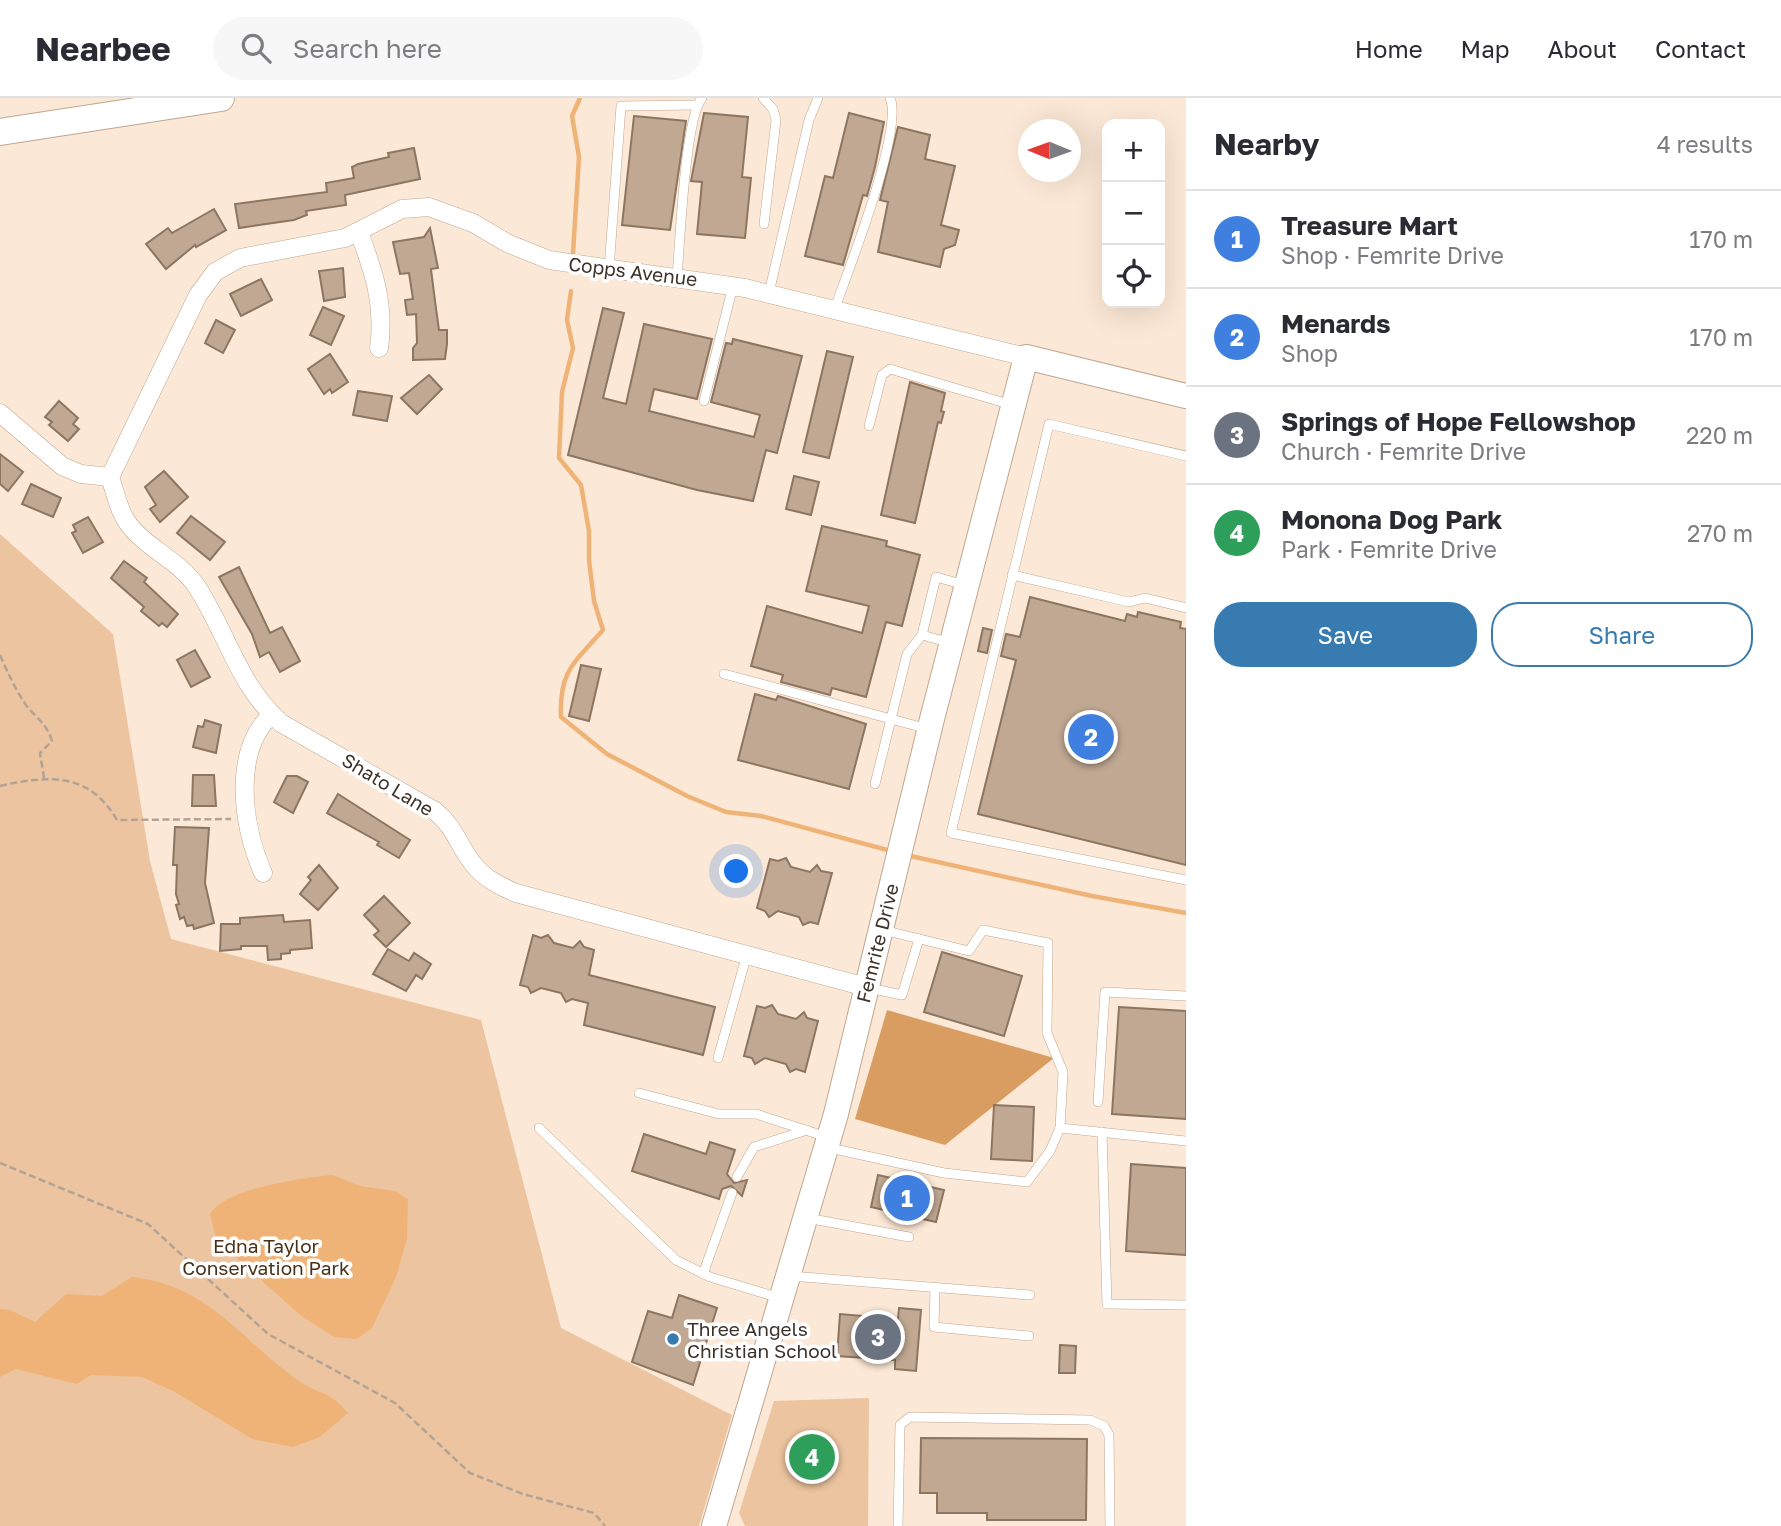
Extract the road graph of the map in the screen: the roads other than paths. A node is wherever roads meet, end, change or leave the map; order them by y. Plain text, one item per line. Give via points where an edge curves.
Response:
1 (221, 98) edge
2 (763, 98) edge
3 (818, 98) edge
4 (890, 98) edge
5 (699, 102) edge
6 (0, 132) edge
7 (764, 224) dead end
8 (359, 233) junction
9 (609, 269) junction
10 (677, 277) junction
11 (733, 286) junction
12 (769, 293) junction
13 (835, 308) junction
14 (379, 348) dead end
15 (1026, 357) junction
16 (1186, 396) edge
17 (704, 401) dead end
18 (1014, 406) junction
19 (0, 413) edge
20 (869, 426) dead end
21 (1186, 456) edge
22 (110, 477) junction
23 (1012, 575) junction
24 (967, 585) junction
25 (1186, 608) edge
26 (922, 635) junction
27 (952, 643) junction
28 (724, 674) dead end
29 (272, 714) junction
30 (891, 719) junction
31 (930, 730) junction
32 (875, 783) dead end
33 (263, 873) dead end
34 (1186, 880) edge
35 (881, 930) junction
36 (919, 939) junction
37 (747, 954) junction
38 (866, 987) junction
39 (1186, 996) edge
40 (718, 1058) dead end
41 (639, 1093) dead end
42 (1098, 1102) dead end
43 (539, 1128) dead end
44 (1060, 1128) junction
45 (1102, 1132) junction
46 (821, 1138) junction
47 (1186, 1141) edge
48 (737, 1177) dead end
49 (732, 1193) dead end
50 (805, 1217) junction
51 (909, 1237) dead end
52 (703, 1274) junction
53 (785, 1287) junction
54 (935, 1288) junction
55 (1030, 1295) dead end
56 (1186, 1305) edge
57 (1029, 1336) dead end
58 (714, 1526) edge
59 (898, 1526) edge
60 (1110, 1526) edge

1 - 6 main road
2 - 7 lane via 776,120
3 - 12 lane
4 - 13 lane via 892,131
5 - 9 lane via 621,106
5 - 10 lane
8 - 9 street, Copps Avenue via 401,209 429,207 549,260
8 - 14 street via 380,296
8 - 22 street, Copps Avenue via 223,265 198,295
9 - 10 street, Copps Avenue
10 - 11 street, Copps Avenue
11 - 12 street, Copps Avenue
11 - 17 lane
12 - 13 street, Copps Avenue
13 - 15 street, Copps Avenue
15 - 16 street, Copps Avenue
15 - 18 street, Femrite Drive
18 - 20 lane via 890,369 882,375
18 - 24 street, Femrite Drive
19 - 22 street via 62,466 81,474
21 - 23 lane via 1049,424
22 - 29 street, Shato Lane via 127,522 197,588 240,673
23 - 25 lane via 1129,602 1145,598
23 - 34 lane via 951,833
24 - 26 lane via 936,578
24 - 27 street, Femrite Drive
26 - 27 lane
26 - 30 lane via 907,653
27 - 31 street, Femrite Drive
28 - 30 lane
29 - 33 street via 253,739 247,758 248,818 252,846
29 - 37 street, Shato Lane via 435,811 455,831 474,866 501,886
30 - 31 lane
30 - 32 lane
31 - 35 street, Femrite Drive
35 - 36 lane
35 - 38 street, Femrite Drive
36 - 38 lane via 902,995
36 - 44 lane via 970,951 983,930 1048,943 1047,1033 1063,1072
37 - 38 street, Shato Lane
37 - 40 lane
38 - 46 street, Femrite Drive
39 - 42 lane via 1105,992
41 - 46 lane via 719,1114 756,1114
43 - 52 lane via 676,1260
44 - 45 lane
44 - 46 lane via 1027,1182 944,1173
45 - 47 lane
45 - 56 lane via 1107,1304
46 - 48 lane via 754,1147
46 - 50 street, Femrite Drive
49 - 52 lane
50 - 51 lane
50 - 53 street, Femrite Drive
52 - 53 lane
53 - 54 lane
53 - 58 street, Femrite Drive
54 - 55 lane
54 - 57 lane via 934,1327
59 - 60 lane via 900,1425 909,1417 1090,1420 1104,1426 1109,1435

